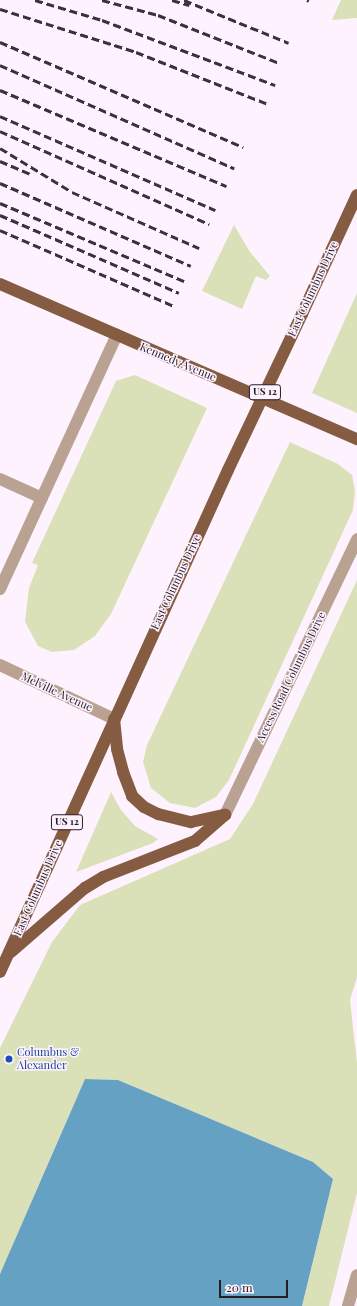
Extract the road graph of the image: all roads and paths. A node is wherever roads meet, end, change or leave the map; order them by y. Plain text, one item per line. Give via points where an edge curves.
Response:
1 (357, 195) edge
2 (0, 284) edge
3 (117, 335) junction
4 (357, 439) edge
5 (0, 479) edge
6 (42, 498) junction
7 (357, 539) edge
8 (0, 589) edge
9 (0, 665) edge
10 (114, 719) junction
11 (225, 815) junction
12 (7, 955) junction
13 (0, 972) edge
14 (357, 1275) edge
15 (348, 1306) edge

1 - 10 main road, East Columbus Drive / US 12, bridge
2 - 3 main road, Kennedy Avenue
3 - 4 main road, Kennedy Avenue
3 - 6 street
5 - 6 street
6 - 8 street
7 - 11 street, Access Road Columbus Drive
9 - 10 street, Melville Avenue
10 - 11 main road via 117,749 123,772 132,796 144,807 158,814 191,822
10 - 12 main road, East Columbus Drive / US 12
11 - 12 main road via 195,841 103,877 85,888
12 - 13 main road, East Columbus Drive / US 12
14 - 15 street

